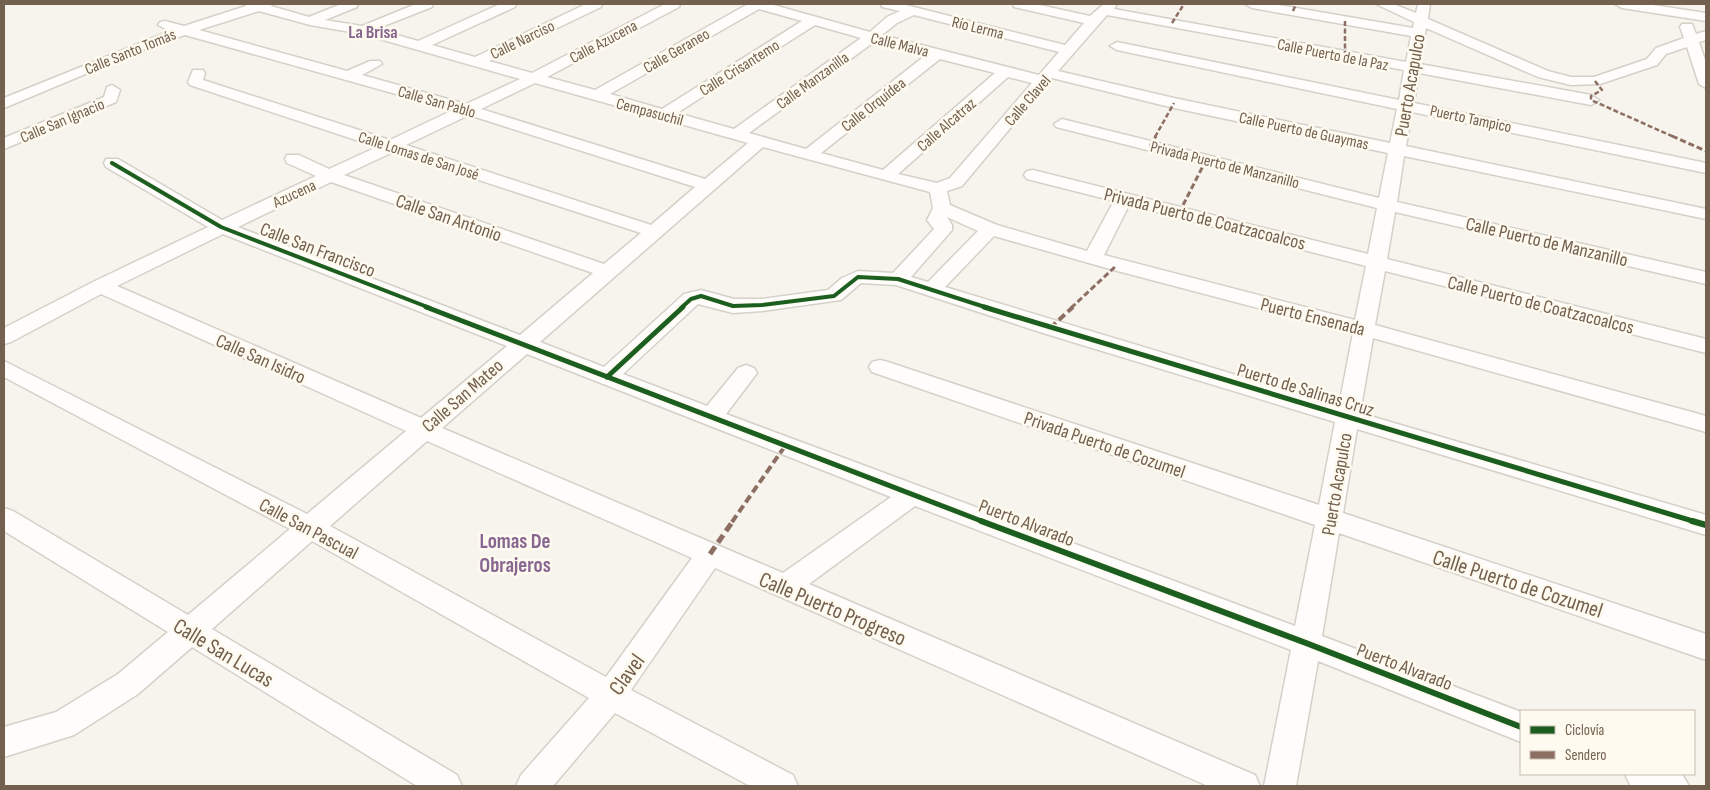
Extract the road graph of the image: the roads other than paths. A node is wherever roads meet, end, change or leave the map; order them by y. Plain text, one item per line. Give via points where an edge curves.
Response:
1 (352, 4) edge
2 (427, 4) edge
3 (510, 4) edge
4 (596, 4) edge
5 (674, 4) edge
6 (757, 4) edge
7 (887, 4) edge
8 (1019, 4) edge
9 (1252, 4) edge
10 (1383, 4) edge
11 (1622, 4) edge
12 (259, 5) edge
13 (912, 11) junction
14 (1103, 12) edge
15 (1684, 13) junction
16 (1706, 17) edge
17 (1421, 19) edge
18 (813, 20) junction
19 (310, 21) junction
20 (165, 25) dead end
21 (363, 30) junction
22 (182, 31) junction
23 (1706, 35) edge
24 (872, 37) junction
25 (1690, 40) junction
26 (418, 46) junction
27 (1117, 46) dead end
28 (1069, 50) junction
29 (938, 53) junction
30 (475, 62) junction
31 (375, 64) dead end
32 (1412, 68) junction
33 (1006, 71) junction
34 (198, 73) dead end
35 (346, 77) junction
36 (1046, 77) junction
37 (532, 78) junction
38 (1706, 84) edge
39 (112, 90) dead end
40 (596, 96) junction
41 (1591, 100) dead end
42 (4, 103) edge
43 (1405, 104) junction
44 (466, 109) junction
45 (664, 114) junction
46 (1062, 124) dead end
47 (737, 134) junction
48 (760, 141) junction
49 (4, 144) edge
50 (391, 145) junction
51 (1397, 149) junction
52 (809, 154) junction
53 (292, 159) dead end
54 (112, 162) dead end
55 (1706, 168) edge
56 (1033, 175) dead end
57 (330, 176) junction
58 (886, 176) junction
59 (706, 185) junction
60 (940, 198) junction
61 (1124, 198) junction
62 (1387, 205) junction
63 (1706, 214) edge
64 (221, 227) junction
65 (990, 229) junction
66 (652, 231) junction
67 (1093, 258) junction
68 (1376, 261) junction
69 (606, 271) junction
70 (1706, 278) edge
71 (898, 279) junction
72 (100, 286) junction
73 (933, 291) junction
74 (1364, 329) junction
75 (4, 337) edge
76 (522, 344) junction
77 (1706, 346) edge
78 (880, 367) dead end
79 (4, 368) edge
80 (746, 373) dead end
81 (607, 377) junction
82 (710, 417) junction
83 (1348, 418) junction
84 (1706, 424) edge
85 (423, 429) junction
86 (912, 495) junction
87 (4, 518) edge
88 (1329, 520) junction
89 (1706, 525) edge
90 (309, 527) junction
91 (710, 554) junction
92 (785, 587) junction
93 (189, 631) junction
94 (1306, 643) junction
95 (1706, 647) edge
96 (612, 695) junction
97 (1520, 727) edge
98 (4, 742) edge
99 (1644, 775) edge
100 (446, 786) edge
101 (532, 786) edge
102 (782, 786) edge
103 (1244, 786) edge
104 (1280, 786) edge
105 (1673, 786) edge

1 - 19 street
2 - 21 street
3 - 26 street
4 - 30 street, Calle Narciso
5 - 37 street, Calle Azucena
6 - 18 street, Calle Malva
6 - 40 street, Calle Geraneo
7 - 13 street, Río Lerma
8 - 14 street, Calle Puerto de la Paz
9 - 17 street
10 - 17 street
11 - 15 street
12 - 19 street, Cempasuchil
12 - 22 street, Calle Santo Tomás
13 - 24 street, Calle Manzanilla via 887,23
13 - 28 street, Río Lerma
14 - 28 street, Calle Clavel
14 - 32 street, Calle Puerto de la Paz
15 - 16 street
15 - 25 street
17 - 25 street via 1543,74 1572,81 1595,81 1652,62 1661,51
17 - 32 street, Puerto Acapulco
18 - 24 street, Calle Malva
18 - 45 street, Calle Crisantemo
19 - 21 street, Cempasuchil
20 - 22 street, Calle San Pablo
21 - 26 street, Cempasuchil
22 - 35 street, Calle San Pablo
22 - 42 street, Calle Santo Tomás
23 - 25 street
24 - 29 street, Calle Malva
24 - 47 street, Calle Manzanilla
25 - 38 street
26 - 30 street, Cempasuchil
27 - 43 street, Puerto Tampico
28 - 36 street, Calle Clavel
29 - 33 street, Calle Malva
29 - 52 street, Calle Orquídea
30 - 37 street, Cempasuchil
31 - 35 street
32 - 41 street, Calle Puerto de la Paz
32 - 43 street, Puerto Acapulco
33 - 36 street, Calle Malva
33 - 58 street, Calle Alcatraz
34 - 50 street, Calle Lomas de San José via 195,82
35 - 44 street, Calle San Pablo
36 - 51 street, Calle Puerto de Guaymas
36 - 60 street, Calle Clavel
37 - 40 street, Cempasuchil
37 - 44 street, Azucena
39 - 49 street, Calle San Ignacio via 111,99
40 - 45 street, Cempasuchil
43 - 51 street, Puerto Acapulco
43 - 55 street, Puerto Tampico
44 - 50 street, Azucena
44 - 59 street, Calle San Pablo
45 - 47 street, Cempasuchil
46 - 62 street, Privada Puerto de Manzanillo
47 - 48 street, Cempasuchil
48 - 52 street, Cempasuchil
48 - 59 street, Calle San Mateo
50 - 57 street, Azucena
50 - 66 street, Calle Lomas de San José
51 - 62 street, Puerto Acapulco
51 - 63 street, Calle Puerto de Guaymas
52 - 58 street, Cempasuchil
53 - 57 street, Calle San Antonio
54 - 64 street, Calle San Francisco
56 - 61 street, Privada Puerto de Coatzacoalcos
57 - 64 street, Azucena
57 - 69 street, Calle San Antonio
58 - 60 street, Cempasuchil via 921,186
59 - 66 street, Calle San Mateo
60 - 65 street, Puerto Ensenada
60 - 71 street via 936,220 944,225 943,230
61 - 67 street
61 - 68 street, Privada Puerto de Coatzacoalcos
62 - 68 street, Puerto Acapulco
62 - 70 street, Calle Puerto de Manzanillo
64 - 72 street, Azucena
64 - 76 street, Calle San Francisco
65 - 67 street, Puerto Ensenada
65 - 73 street via 938,281
66 - 69 street, Calle San Mateo
67 - 74 street, Puerto Ensenada
68 - 74 street, Puerto Acapulco
68 - 77 street, Calle Puerto de Coatzacoalcos
69 - 76 street, Calle San Mateo
71 - 73 street, Puerto de Salinas Cruz
71 - 81 street, Puerto de Salinas Cruz via 858,277 834,296 762,305 733,306 701,296 691,299
72 - 75 street, Azucena
72 - 85 street, Calle San Isidro
73 - 83 street, Puerto de Salinas Cruz
74 - 83 street, Puerto Acapulco
74 - 84 street, Puerto Ensenada
76 - 81 street, Puerto Alvarado
76 - 85 street, Calle San Mateo
78 - 88 street, Privada Puerto de Cozumel
79 - 90 street, Calle San Pascual
80 - 82 street
81 - 82 street, Puerto Alvarado
82 - 86 street, Puerto Alvarado
83 - 88 street, Puerto Acapulco
83 - 89 street, Puerto de Salinas Cruz
85 - 90 street, Calle San Mateo
85 - 91 street, Calle Puerto Progreso
86 - 92 street
86 - 94 street, Puerto Alvarado
87 - 93 street, Calle San Lucas
88 - 94 street, Puerto Acapulco
88 - 95 street, Calle Puerto de Cozumel
90 - 93 street, Calle San Mateo
90 - 96 street, Calle San Pascual
91 - 92 street, Calle Puerto Progreso
91 - 96 street, Clavel
92 - 103 street, Calle Puerto Progreso
93 - 98 street, Calle San Mateo via 128,684 63,725
93 - 100 street, Calle San Lucas
94 - 97 street, Puerto Alvarado
94 - 104 street, Puerto Acapulco
96 - 101 street, Clavel
96 - 102 street, Calle San Pascual
99 - 105 street

